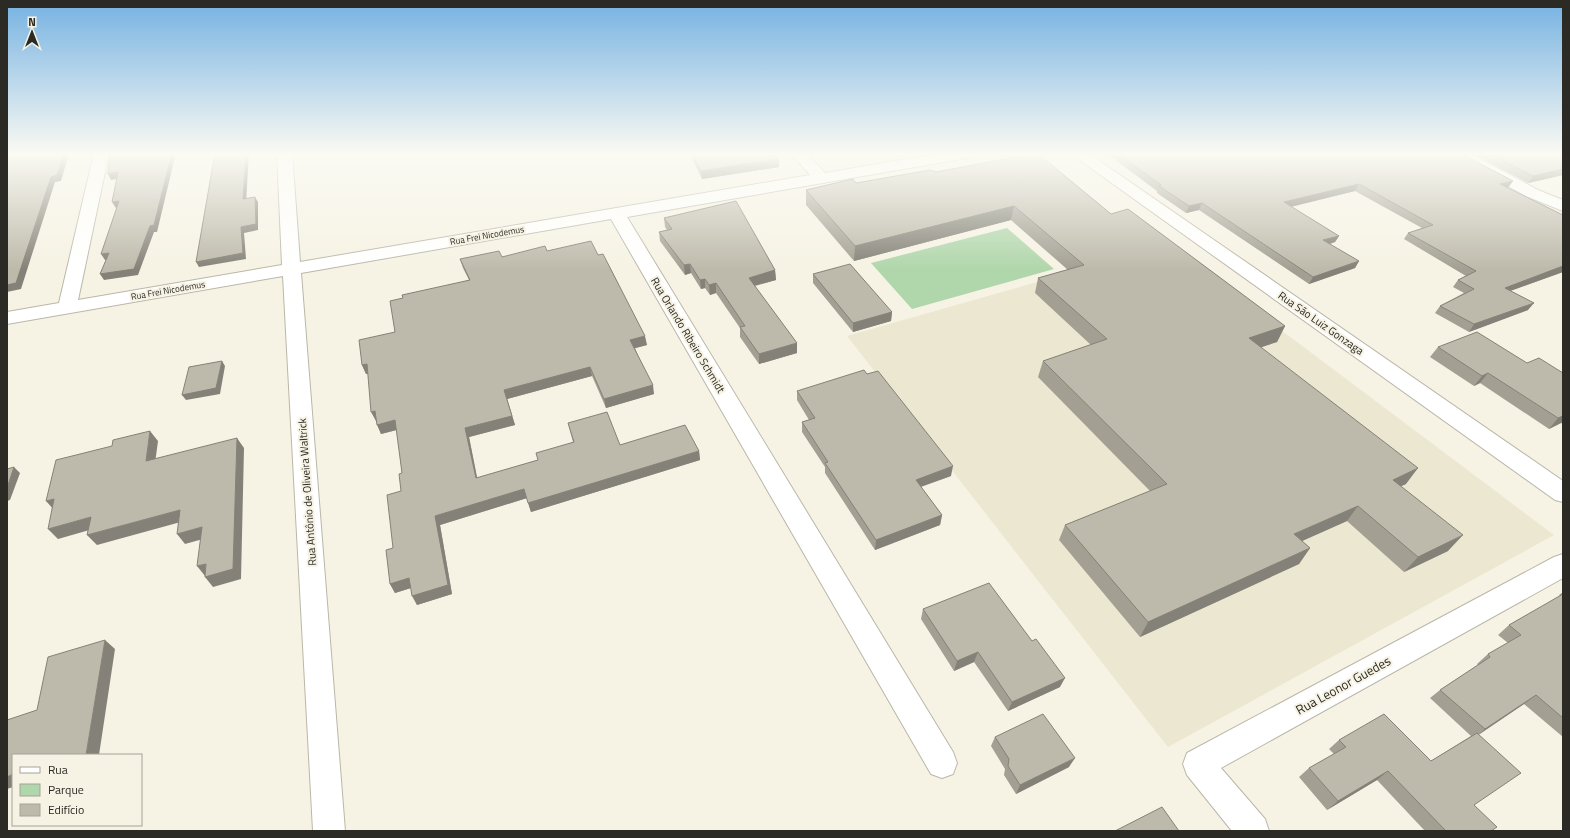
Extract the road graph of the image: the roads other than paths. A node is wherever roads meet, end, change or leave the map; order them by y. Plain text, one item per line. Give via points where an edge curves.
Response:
1 (92, 192) edge
2 (287, 192) edge
3 (738, 192) edge
4 (1136, 192) edge
5 (1539, 192) edge
6 (1532, 193) joint
7 (1563, 206) edge
8 (616, 213) junction
9 (292, 269) junction
10 (67, 308) junction
11 (7, 318) edge
12 (1563, 493) edge
13 (1563, 565) edge
14 (942, 763) dead end
15 (329, 831) edge
16 (1253, 831) edge

1 - 10 street
2 - 9 street, Rua Antônio de Oliveira Waltrick
3 - 8 street, Rua Frei Nicodemus
4 - 12 street, Rua São Luiz Gonzaga
5 - 6 street
6 - 7 street
8 - 9 street, Rua Frei Nicodemus
8 - 14 street, Rua Orlando Ribeiro Schmidt
9 - 10 street, Rua Frei Nicodemus
9 - 15 street, Rua Antônio de Oliveira Waltrick
10 - 11 street, Rua Frei Nicodemus
13 - 16 street, Rua Leonor Guedes via 1198,764

